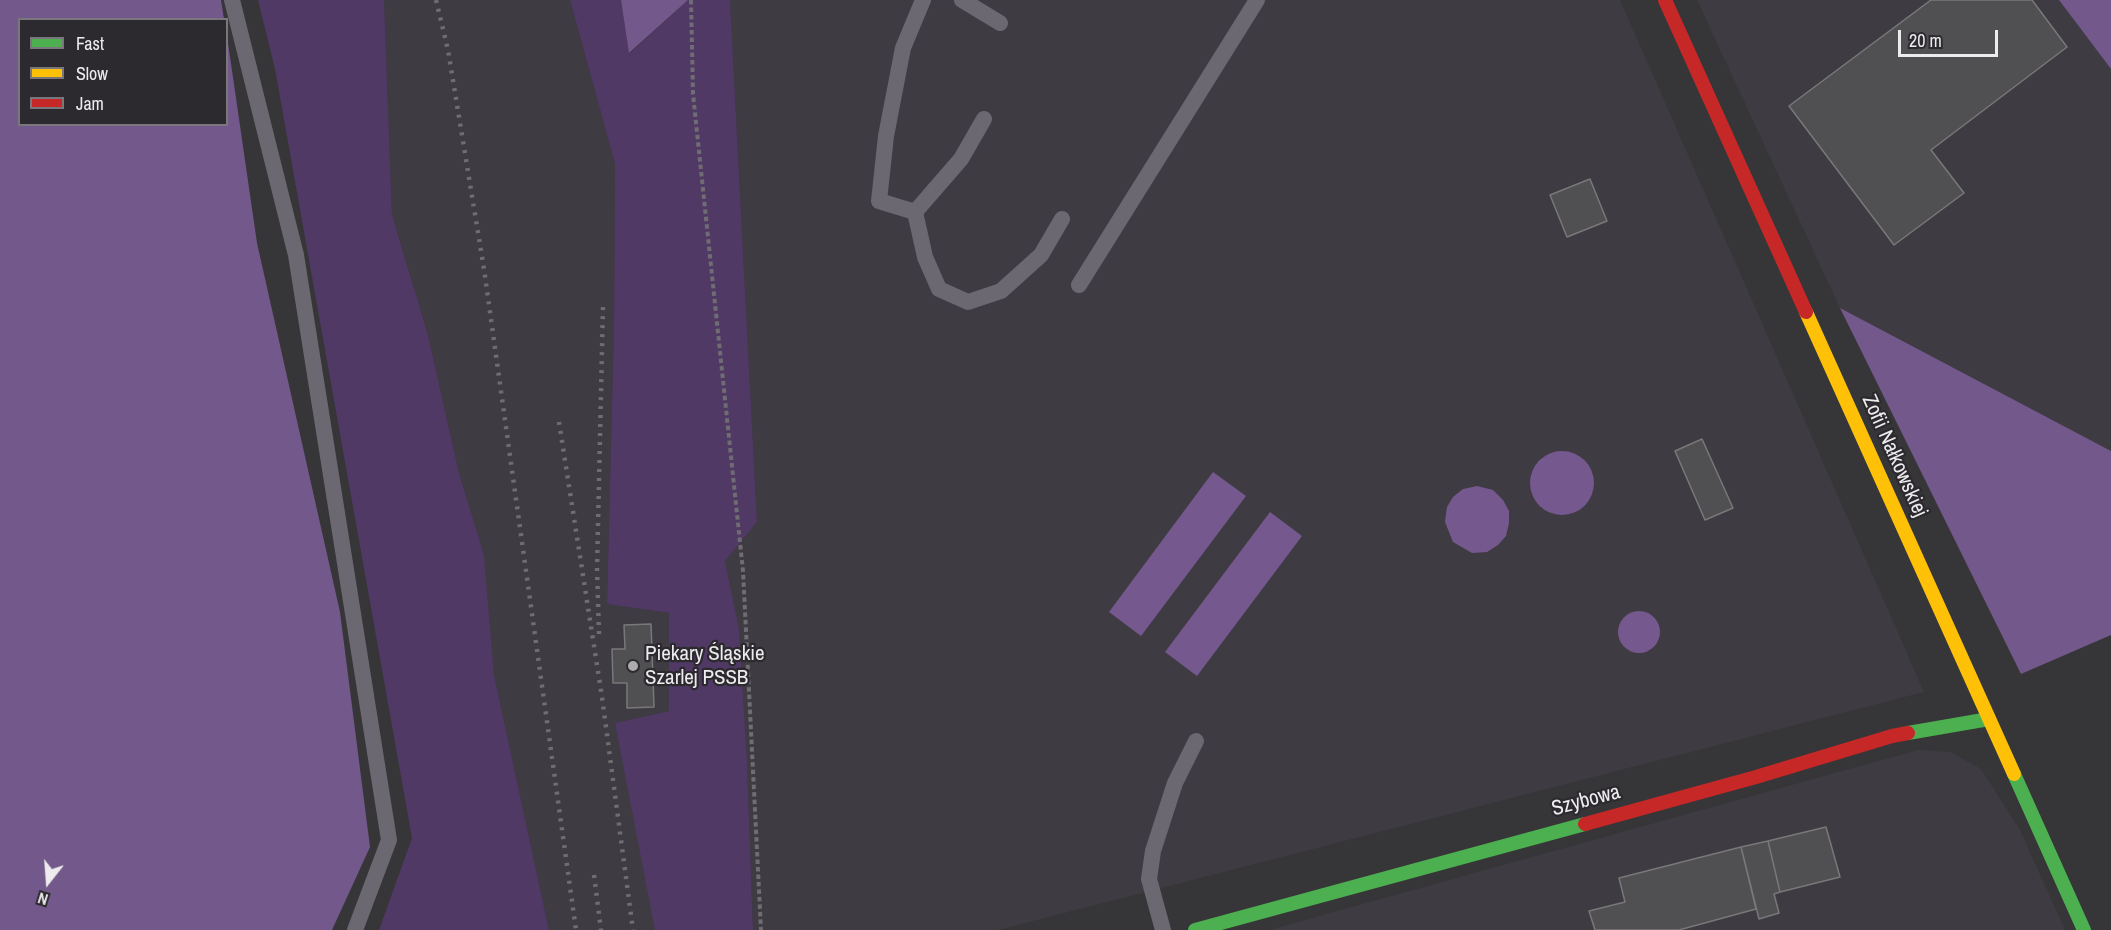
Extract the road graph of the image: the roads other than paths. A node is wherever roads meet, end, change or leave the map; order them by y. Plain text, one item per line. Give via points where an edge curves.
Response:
1 (232, 0) edge
2 (923, 0) edge
3 (962, 0) edge
4 (1257, 0) edge
5 (1665, 0) edge
6 (1000, 23) dead end
7 (984, 119) dead end
8 (915, 212) junction
9 (1062, 219) dead end
10 (1079, 285) dead end
11 (1989, 719) junction
12 (1196, 741) dead end
13 (355, 930) edge
14 (1163, 930) edge
15 (1195, 930) edge
16 (2084, 930) edge

1 - 13 lane via 296,255 389,840
2 - 8 lane via 903,48 886,136 879,201
3 - 6 lane
4 - 10 lane
5 - 11 street, Zofii Nałkowskiej
7 - 8 lane via 961,159
8 - 9 lane via 925,258 939,289 968,302 1001,291 1041,255
11 - 15 street, Szybowa via 1892,736 1756,777
11 - 16 street, Zofii Nałkowskiej
12 - 14 lane via 1174,783 1153,851 1149,879

